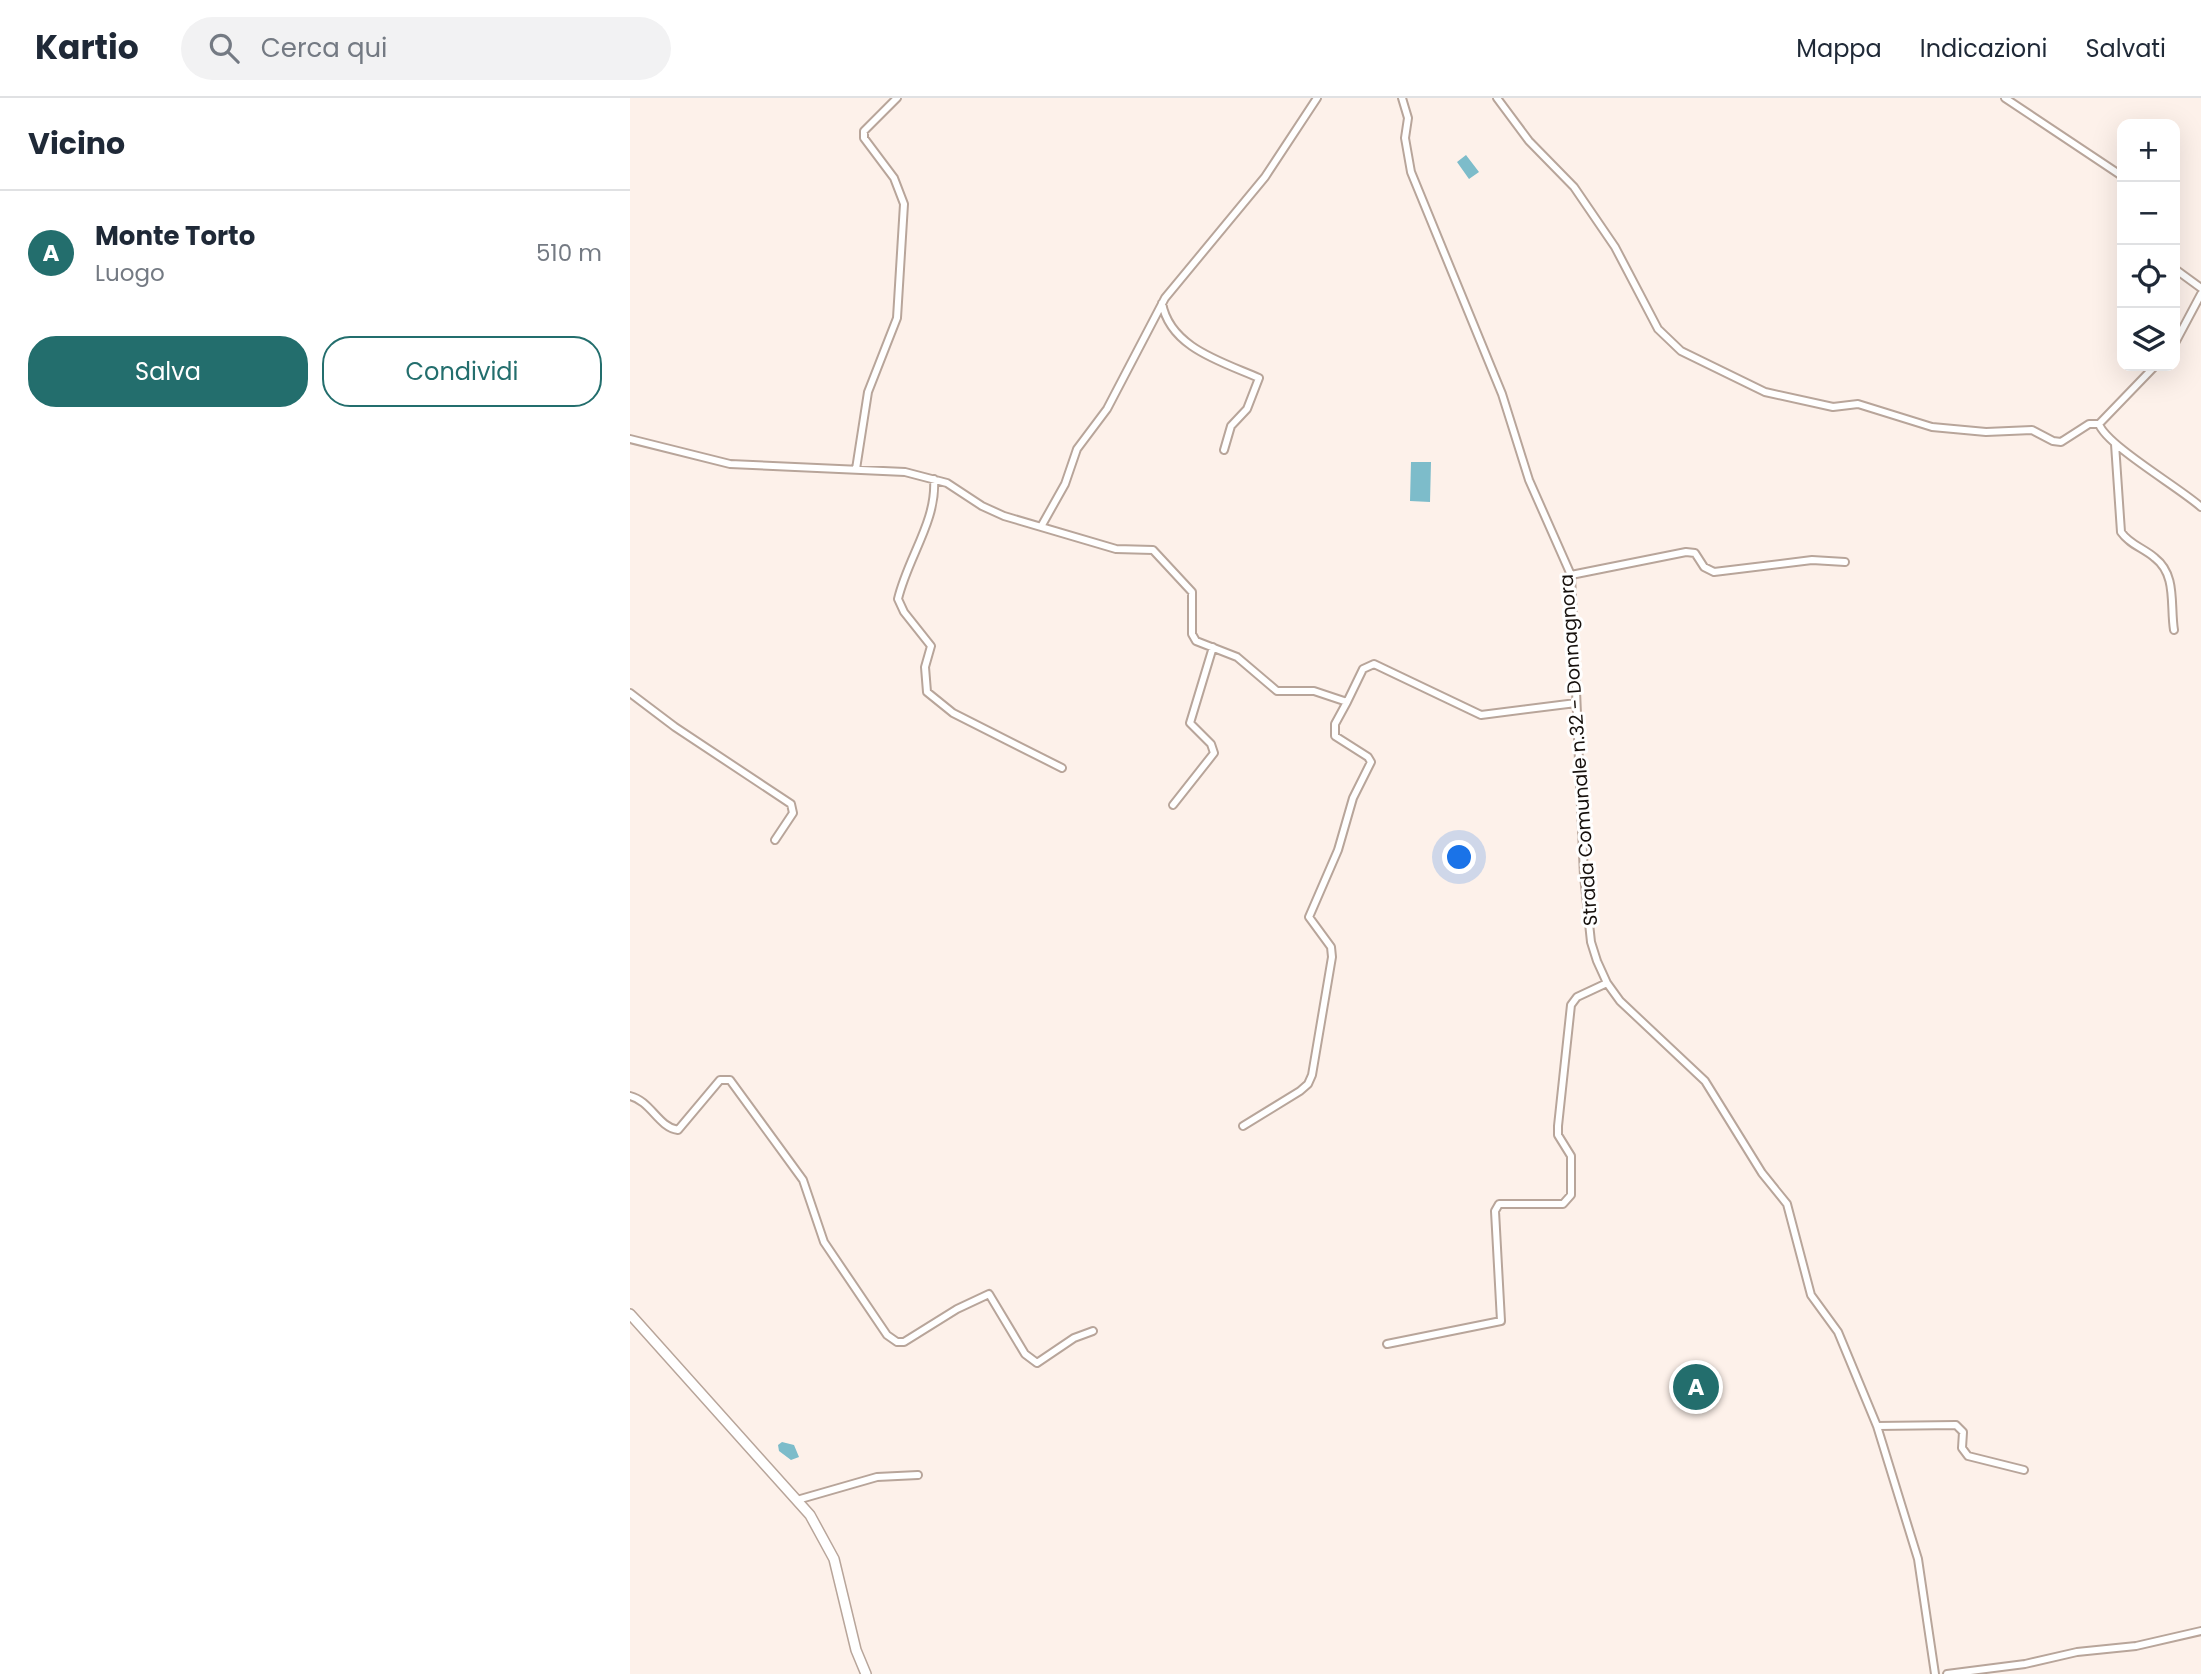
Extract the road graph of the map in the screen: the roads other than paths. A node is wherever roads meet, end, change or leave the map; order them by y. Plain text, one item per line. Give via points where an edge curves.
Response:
1 (897, 98) edge
2 (1317, 98) edge
3 (1402, 98) edge
4 (1497, 98) edge
5 (2005, 98) edge
6 (2117, 173) edge
7 (2180, 273) edge
8 (2201, 288) edge
9 (2201, 294) edge
10 (1162, 303) junction
11 (2180, 334) edge
12 (2150, 371) edge
13 (2099, 424) junction
14 (630, 439) edge
15 (2115, 444) junction
16 (1224, 450) dead end
17 (856, 470) junction
18 (934, 479) junction
19 (2201, 507) edge
20 (1042, 526) junction
21 (1845, 562) dead end
22 (1571, 575) junction
23 (2174, 630) dead end
24 (1213, 647) junction
25 (630, 692) edge
26 (1347, 702) junction
27 (1576, 703) junction
28 (1062, 768) dead end
29 (1173, 805) dead end
30 (775, 840) dead end
31 (1606, 983) junction
32 (630, 1096) edge
33 (1243, 1126) dead end
34 (630, 1314) edge
35 (1093, 1331) dead end
36 (1387, 1344) dead end
37 (1877, 1426) junction
38 (2024, 1470) dead end
39 (918, 1475) dead end
40 (797, 1500) junction
41 (2201, 1631) edge
42 (866, 1674) edge
43 (1935, 1674) edge
44 (1947, 1674) edge

1 - 17 street via 864,131 864,138 894,178 904,204 897,318 868,392
2 - 10 street via 1265,177
3 - 22 street, Strada Comunale n.32 - Donnagnora via 1408,118 1405,138 1411,172 1502,394 1529,480
4 - 13 street via 1529,141 1574,187 1620,255 1658,329 1681,351 1765,392 1833,407 1858,404 1932,427 2032,430 2061,442 2089,424
5 - 6 street
7 - 8 street
9 - 11 street
10 - 16 street via 1165,318 1191,347 1259,379 1247,409 1231,426
10 - 20 street via 1107,409 1077,449 1065,484
12 - 13 street
13 - 15 street
14 - 17 street via 730,464
15 - 19 street
15 - 23 street via 2121,532 2168,572
17 - 18 street via 905,472
18 - 20 street via 993,511
18 - 28 street via 932,515 919,538 898,600 931,646 925,667 927,691 953,713
20 - 24 street via 1116,549 1153,550 1192,592 1192,634
21 - 22 street via 1812,560 1714,572 1704,567 1695,553 1686,552
22 - 27 street, Strada Comunale n.32 - Donnagnora
24 - 26 street via 1237,657 1277,691 1314,691
24 - 29 street via 1190,723 1214,752
25 - 30 street via 791,804 793,813
26 - 27 street via 1363,669 1374,664 1481,715
26 - 33 street via 1335,724 1335,736 1371,762 1309,917 1331,947 1332,957 1312,1075 1300,1091
27 - 31 street, Strada Comunale n.32 - Donnagnora via 1591,942
31 - 36 street via 1577,997 1571,1005 1558,1126 1558,1135 1571,1156 1571,1195 1563,1204 1499,1204 1495,1211 1501,1321
31 - 37 street, Strada Comunale n.32 - Donnagnora via 1705,1082 1787,1204 1811,1295 1838,1332
32 - 35 street via 678,1130 720,1080 730,1080 803,1180 824,1242 887,1335 897,1342 989,1294 1025,1354 1037,1363
34 - 40 main road
37 - 38 street via 1956,1425 1963,1432 1962,1448 1968,1456
37 - 43 street, Strada Comunale n.32 - Donnagnora via 1918,1559
39 - 40 street via 868,1479
40 - 42 main road via 834,1559
41 - 44 street via 2136,1646

